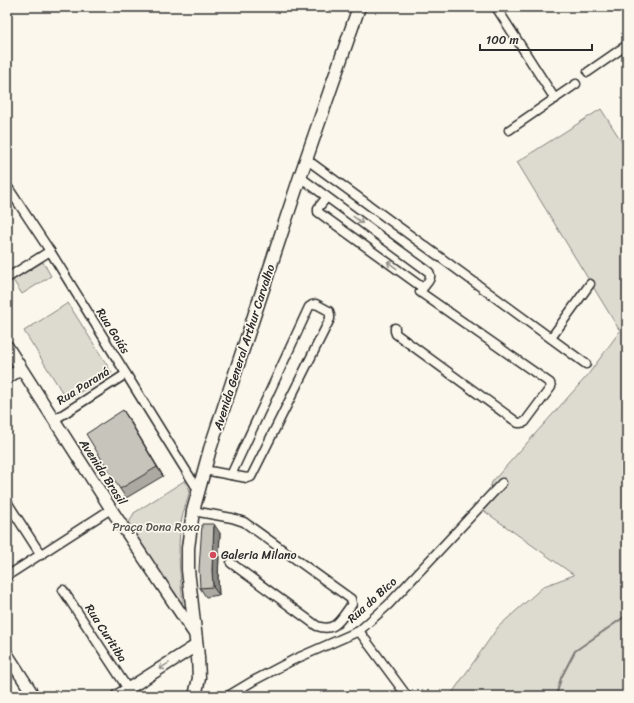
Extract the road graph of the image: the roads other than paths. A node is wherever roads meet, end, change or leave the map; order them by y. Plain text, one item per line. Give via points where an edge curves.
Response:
1 (359, 7) edge
2 (496, 7) edge
3 (626, 49) edge
4 (588, 72) dead end
5 (576, 84) dead end
6 (555, 99) junction
7 (509, 130) dead end
8 (306, 159) junction
9 (300, 178) junction
10 (7, 186) edge
11 (327, 197) junction
12 (50, 251) junction
13 (7, 278) edge
14 (590, 284) dead end
15 (420, 292) dead end
16 (395, 328) dead end
17 (551, 338) junction
18 (7, 346) edge
19 (586, 364) dead end
20 (21, 369) junction
21 (126, 374) junction
22 (7, 378) edge
23 (54, 420) junction
24 (204, 470) junction
25 (231, 476) junction
26 (502, 483) dead end
27 (198, 490) junction
28 (7, 502) edge
29 (111, 509) junction
30 (193, 511) junction
31 (41, 555) junction
32 (231, 563) dead end
33 (7, 576) edge
34 (63, 590) dead end
35 (180, 611) junction
36 (193, 611) junction
37 (359, 630) junction
38 (197, 641) junction
39 (7, 654) edge
40 (128, 689) junction
41 (34, 696) edge
42 (117, 696) edge
43 (195, 696) edge
44 (228, 696) edge
45 (407, 696) edge

1 - 8 main road, Avenida General Arthur Carvalho
2 - 6 street
3 - 4 street
5 - 6 street
6 - 7 street
8 - 9 main road, Avenida General Arthur Carvalho
8 - 17 street
9 - 11 street
9 - 24 main road, Avenida General Arthur Carvalho
10 - 12 street, Rua Goiás
11 -> 11 street via 429,272 431,277 423,288 318,212 318,208
12 - 13 street
12 - 21 street, Rua Goiás
14 - 17 street
15 - 16 street via 550,383 551,387 525,422 518,423 396,334
17 - 19 street
18 - 20 main road, Avenida Brasil
20 - 22 main road
20 - 23 main road, Avenida Brasil
21 - 23 street, Rua Paraná
21 - 27 street, Rua Goiás
23 - 29 main road, Avenida Brasil
24 - 25 street
24 - 27 main road, Avenida General Arthur Carvalho
25 - 25 street via 251,476 330,319 329,311 316,304 309,307
26 - 37 street, Rua do Bico via 388,605
27 - 30 main road, Avenida General Arthur Carvalho
28 - 31 street
29 - 31 street
29 - 35 main road, Avenida Brasil
30 - 32 street via 244,522 351,599 352,604 332,627 317,626
30 - 36 main road, Avenida General Arthur Carvalho via 188,548
31 - 33 street
34 - 40 street, Rua Curitiba
35 - 36 main road
35 - 38 main road, Avenida Brasil
36 - 38 main road, Avenida General Arthur Carvalho
37 - 44 street, Rua do Bico via 293,660
37 - 45 street
38 -> 40 main road
38 - 43 main road, Avenida General Arthur Carvalho via 199,678
39 - 41 main road
40 - 42 main road

